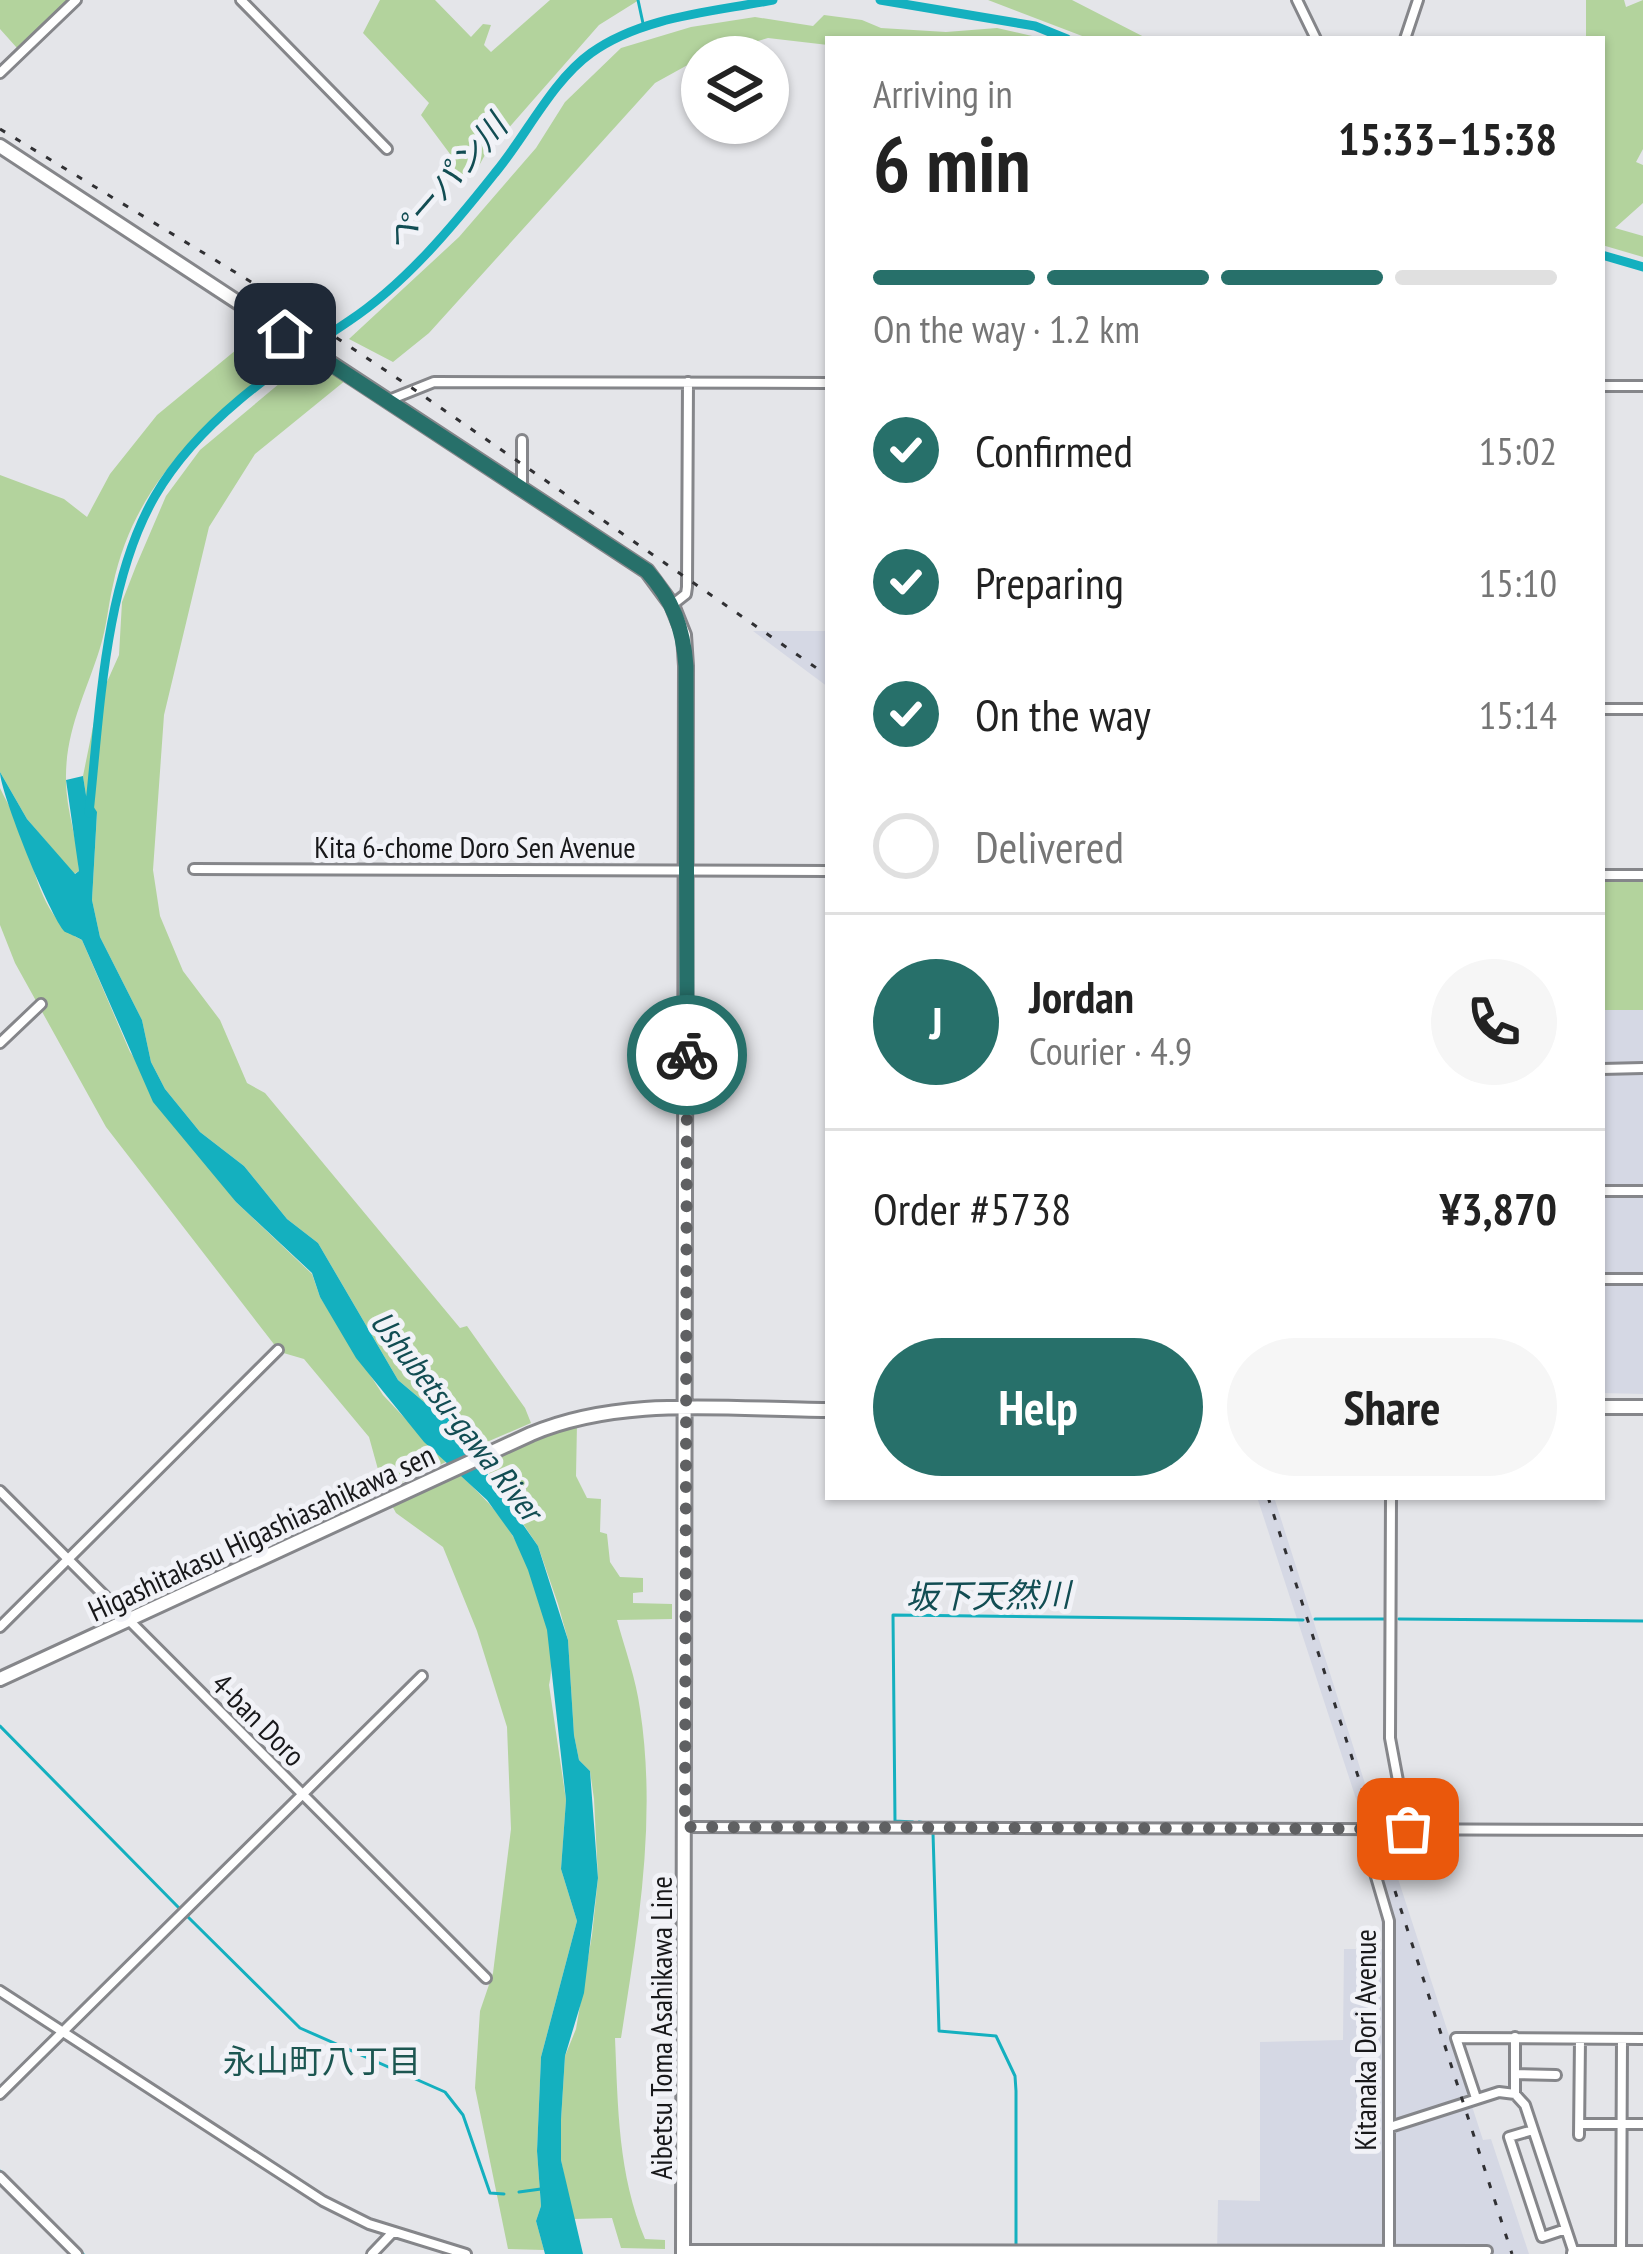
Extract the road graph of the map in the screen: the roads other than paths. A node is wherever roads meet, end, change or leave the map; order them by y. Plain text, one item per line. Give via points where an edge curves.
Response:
1 (76, 0) edge
2 (241, 0) edge
3 (1297, 0) edge
4 (1418, 0) edge
5 (1315, 36) edge
6 (1406, 36) edge
7 (0, 73) edge
8 (0, 146) edge
9 (387, 149) dead end
10 (688, 382) junction
11 (825, 383) edge
12 (1605, 386) edge
13 (1643, 386) edge
14 (386, 402) junction
15 (522, 440) dead end
16 (522, 488) junction
17 (672, 605) junction
18 (1605, 709) edge
19 (1643, 709) edge
20 (194, 868) dead end
21 (688, 871) junction
22 (825, 872) edge
23 (1605, 875) edge
24 (1643, 875) edge
25 (41, 1004) dead end
26 (0, 1043) edge
27 (1643, 1068) edge
28 (1605, 1069) edge
29 (1605, 1191) edge
30 (1643, 1191) edge
31 (1605, 1279) edge
32 (1643, 1279) edge
33 (278, 1350) dead end
34 (686, 1407) junction
35 (825, 1407) edge
36 (1605, 1410) edge
37 (1643, 1410) edge
38 (0, 1491) edge
39 (1391, 1500) edge
40 (68, 1560) junction
41 (126, 1618) junction
42 (0, 1627) edge
43 (0, 1676) edge
44 (422, 1676) dead end
45 (301, 1796) junction
46 (685, 1827) junction
47 (1362, 1829) junction
48 (1408, 1829) junction
49 (1643, 1830) edge
50 (486, 1978) dead end
51 (0, 1991) edge
52 (63, 2032) junction
53 (1515, 2037) junction
54 (1580, 2039) junction
55 (1622, 2039) junction
56 (1643, 2039) edge
57 (1516, 2074) junction
58 (1556, 2075) dead end
59 (1515, 2094) junction
60 (0, 2095) edge
61 (1476, 2099) junction
62 (1621, 2124) junction
63 (1643, 2125) edge
64 (1390, 2127) junction
65 (1533, 2130) junction
66 (0, 2177) edge
67 (1566, 2229) junction
68 (393, 2232) junction
69 (1487, 2251) dead end
70 (683, 2252) edge
71 (1389, 2253) edge
72 (1574, 2253) edge
73 (1600, 2253) edge
74 (1621, 2253) edge
75 (1643, 2253) edge
76 (77, 2254) edge
77 (372, 2254) edge
78 (466, 2254) edge

1 - 7 street
2 - 9 street
3 - 5 street
4 - 6 street
8 - 14 main road, Aibetsu Toma Asahikawa Line
10 - 11 street
10 - 14 street via 434,382
10 - 17 street via 687,587
12 - 13 street
14 - 16 main road, Aibetsu Toma Asahikawa Line
15 - 16 street
16 - 17 main road, Aibetsu Toma Asahikawa Line via 647,571
17 - 21 main road, Aibetsu Toma Asahikawa Line via 686,666
18 - 19 street
20 - 21 street, Kita 6-chome Doro Sen Avenue
21 - 22 street, Kita 6-chome Doro Sen Avenue
21 - 34 main road, Aibetsu Toma Asahikawa Line
23 - 24 street
25 - 26 street
27 - 28 street
29 - 30 street
31 - 32 street
33 - 40 street
34 - 35 main road, Higashitakasu Higashiasahikawa sen
34 - 41 main road, Higashitakasu Higashiasahikawa sen via 600,1412 518,1437
34 - 46 main road, Aibetsu Toma Asahikawa Line
36 - 37 main road
38 - 40 street, 4-ban Doro
39 - 48 street via 1390,1738
40 - 41 street, 4-ban Doro
40 - 42 street
41 - 43 main road, Higashitakasu Higashiasahikawa sen
41 - 45 street, 4-ban Doro
44 - 45 street
45 - 50 street, 4-ban Doro
45 - 52 street
46 - 47 street
46 - 70 main road, Aibetsu Toma Asahikawa Line
47 - 48 street
47 - 64 street, Kitanaka Dori Avenue via 1389,1922
48 - 49 street
51 - 52 street
52 - 60 street
52 - 68 street via 323,2201
53 - 54 street
53 - 57 street
53 - 61 street via 1456,2038
54 - 55 street
54 - 62 street via 1580,2130
55 - 56 street
55 - 62 street
57 - 58 street
57 - 59 street
59 - 61 street
59 - 65 street
61 - 64 street
62 - 63 street
62 - 74 street
64 - 71 street, Kitanaka Dori Avenue
65 - 67 street
65 - 67 street via 1509,2137 1542,2237
66 - 76 street
67 - 72 street
68 - 77 street
68 - 78 street
69 - 71 street
70 - 71 street
72 - 73 main road
73 - 74 main road
74 - 75 main road

